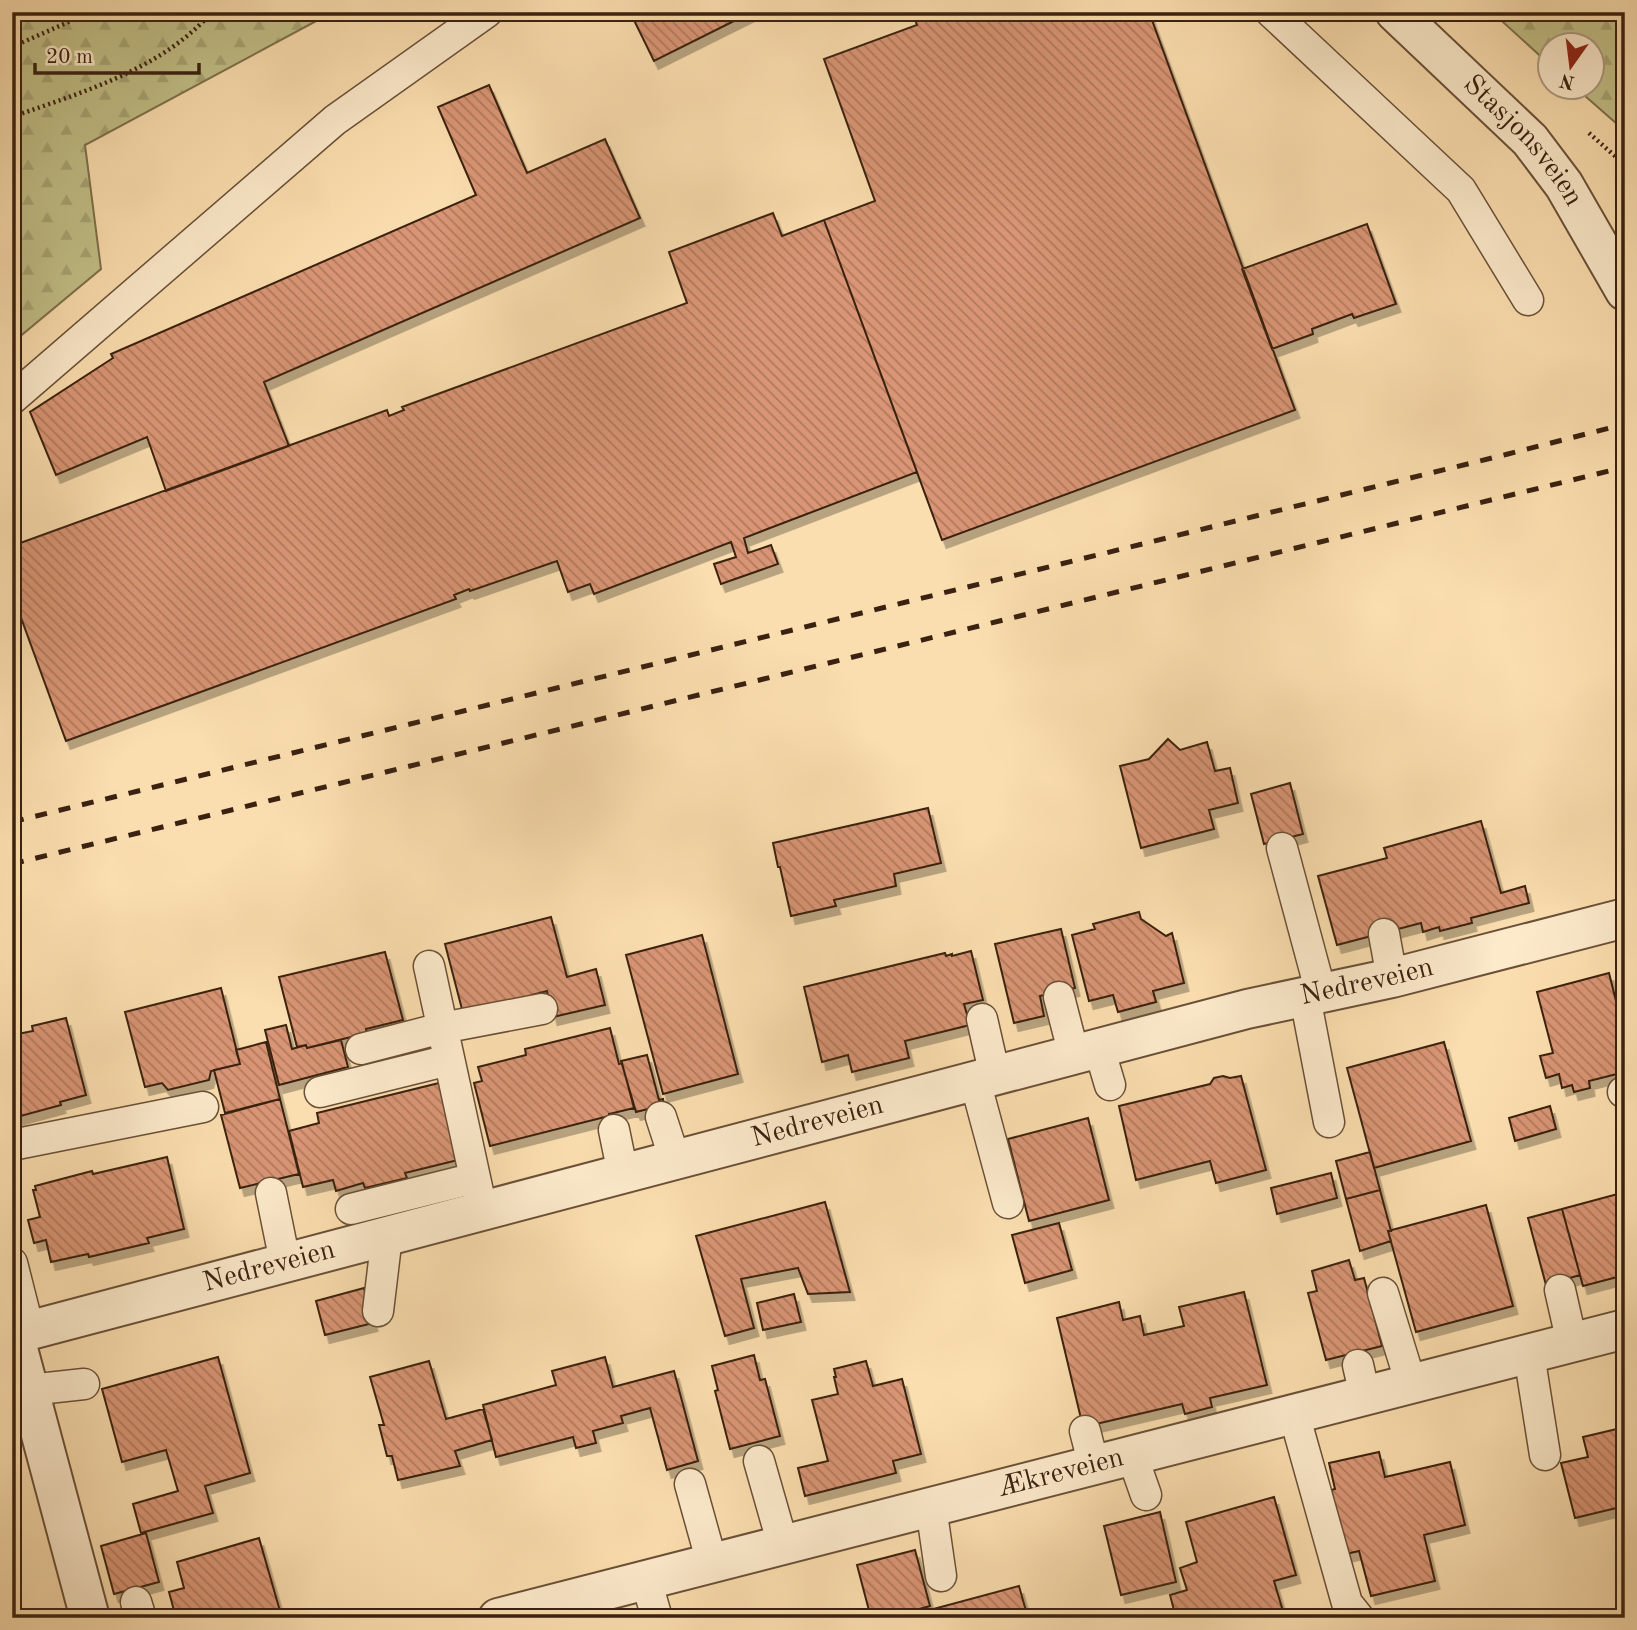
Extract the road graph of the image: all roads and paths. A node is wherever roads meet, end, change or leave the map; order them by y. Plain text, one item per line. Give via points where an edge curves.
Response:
1 (92, 12) edge
2 (212, 12) edge
3 (487, 12) edge
4 (1271, 12) edge
5 (1395, 12) edge
6 (12, 47) edge
7 (12, 117) edge
8 (1625, 291) edge
9 (1528, 300) dead end
10 (12, 399) edge
11 (1282, 848) dead end
12 (1625, 918) edge
13 (1384, 934) dead end
14 (429, 966) dead end
15 (1392, 978) junction
16 (1313, 995) junction
17 (1059, 997) dead end
18 (542, 1009) dead end
19 (982, 1019) dead end
20 (442, 1028) junction
21 (361, 1049) dead end
22 (1087, 1051) junction
23 (449, 1060) junction
24 (985, 1078) junction
25 (1110, 1085) dead end
26 (320, 1092) dead end
27 (203, 1107) dead end
28 (661, 1117) dead end
29 (1329, 1122) dead end
30 (614, 1130) dead end
31 (12, 1144) edge
32 (675, 1160) junction
33 (623, 1174) junction
34 (271, 1194) dead end
35 (478, 1194) junction
36 (1007, 1203) dead end
37 (351, 1209) dead end
38 (387, 1236) junction
39 (285, 1262) junction
40 (12, 1263) edge
41 (1560, 1290) dead end
42 (1383, 1293) dead end
43 (377, 1311) dead end
44 (1625, 1329) edge
45 (18, 1333) edge
46 (1572, 1343) junction
47 (1529, 1354) junction
48 (84, 1384) dead end
49 (1411, 1384) junction
50 (29, 1390) junction
51 (1294, 1415) junction
52 (1132, 1455) junction
53 (1545, 1455) dead end
54 (759, 1461) dead end
55 (690, 1484) dead end
56 (1146, 1495) dead end
57 (931, 1507) junction
58 (783, 1545) junction
59 (712, 1563) junction
60 (941, 1576) dead end
61 (646, 1580) junction
62 (90, 1618) edge
63 (498, 1618) edge
64 (657, 1618) edge
65 (1359, 1618) edge

1 - 6 path
2 - 7 path via 150,61
3 - 10 lane via 335,120
4 - 9 lane via 1461,190
5 - 8 street, Stasjonsveien via 1530,141 1564,185
11 - 16 lane
12 - 15 street, Nedreveien
13 - 15 lane
14 - 20 lane
15 - 16 street, Nedreveien
16 - 22 street, Nedreveien
16 - 29 lane
17 - 22 lane
18 - 20 lane
19 - 24 lane
20 - 21 lane
20 - 23 lane
22 - 24 street, Nedreveien
22 - 25 lane
23 - 26 lane
23 - 35 lane
24 - 32 street, Nedreveien
24 - 36 lane
27 - 31 lane
28 - 32 lane
30 - 33 lane
32 - 33 street, Nedreveien
33 - 35 street, Nedreveien
34 - 39 lane
35 - 37 lane
35 - 38 street, Nedreveien
38 - 39 street, Nedreveien
38 - 43 lane
39 - 45 street, Nedreveien
40 - 45 lane
41 - 46 lane
42 - 49 lane
44 - 46 street, Ækreveien
45 - 50 street
46 - 47 street, Ækreveien
47 - 49 street, Ækreveien
47 - 53 lane
48 - 50 lane
49 - 51 street, Ækreveien via 1362,1381
50 - 62 street
51 - 52 street, Ækreveien
51 - 65 lane via 1347,1603
52 - 56 lane
52 - 57 street, Ækreveien via 1089,1448
54 - 58 lane
55 - 59 lane
57 - 58 street, Ækreveien
57 - 60 lane
58 - 59 street, Ækreveien
59 - 61 street, Ækreveien
61 - 63 street, Ækreveien
61 - 64 lane

